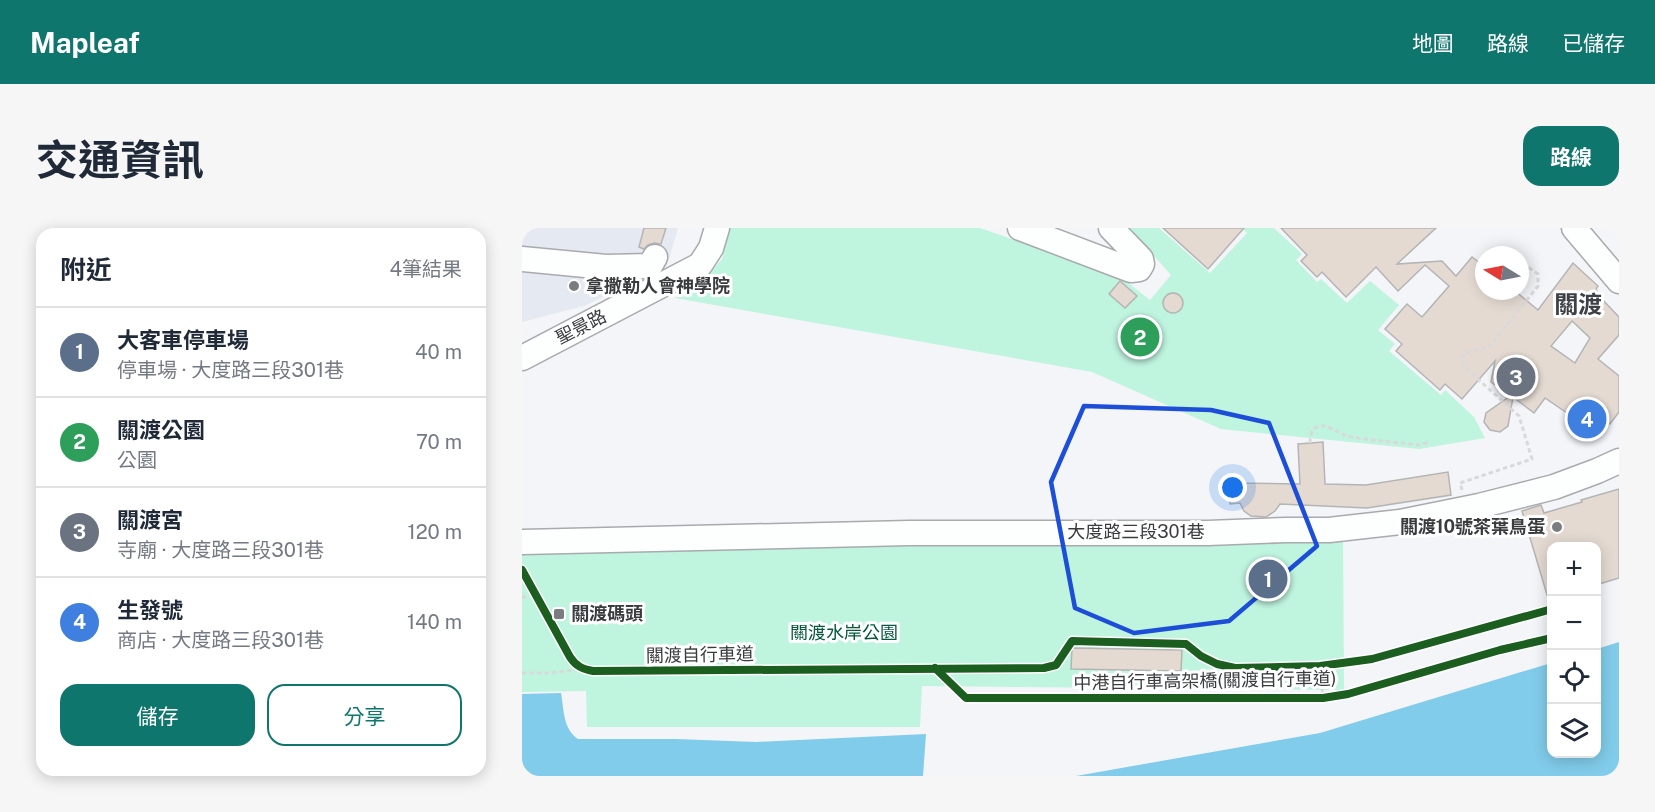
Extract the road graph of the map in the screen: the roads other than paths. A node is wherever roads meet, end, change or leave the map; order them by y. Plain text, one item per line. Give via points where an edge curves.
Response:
1 (717, 228) edge
2 (1020, 228) edge
3 (1111, 228) edge
4 (1574, 228) edge
5 (655, 257) dead end
6 (522, 259) edge
7 (1619, 281) edge
8 (522, 358) edge
9 (1619, 461) edge
10 (522, 542) edge

1 - 8 street, 聖景路 via 700,265
2 - 3 street via 1131,270 1139,269 1141,259
4 - 7 street
5 - 6 street via 650,266 617,267
9 - 10 street, 大度路三段301巷 via 1554,487 1490,503 1400,522 1329,530 909,532

